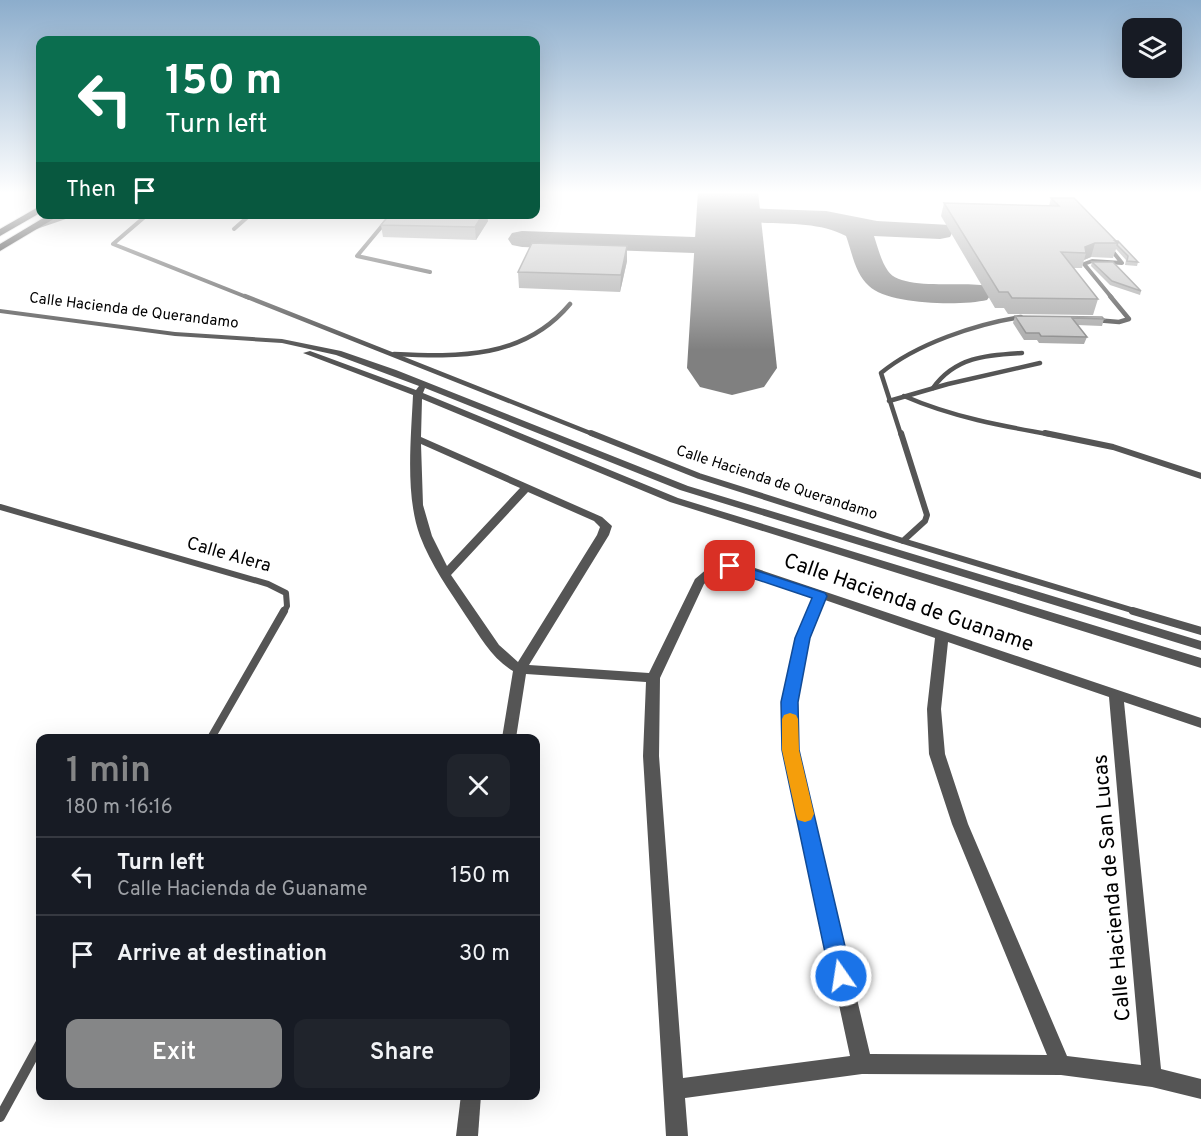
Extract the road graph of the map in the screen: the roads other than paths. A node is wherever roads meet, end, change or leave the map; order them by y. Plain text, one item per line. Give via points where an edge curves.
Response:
1 (113, 244) edge
2 (367, 244) edge
3 (1107, 245) edge
4 (430, 272) dead end
5 (570, 304) dead end
6 (0, 311) edge
7 (1033, 318) edge
8 (1087, 320) edge
9 (1022, 353) dead end
10 (389, 354) junction
11 (1040, 363) dead end
12 (933, 388) junction
13 (420, 390) junction
14 (904, 396) junction
15 (888, 401) junction
16 (416, 438) junction
17 (1201, 476) edge
18 (526, 488) junction
19 (0, 507) edge
20 (903, 541) junction
21 (445, 575) junction
22 (820, 596) junction
23 (1201, 631) edge
24 (942, 636) junction
25 (1201, 646) edge
26 (1201, 663) edge
27 (520, 669) junction
28 (653, 678) junction
29 (1116, 696) junction
30 (1201, 723) edge
31 (213, 734) edge
32 (510, 734) edge
33 (36, 1051) edge
34 (862, 1064) junction
35 (1060, 1065) junction
36 (1152, 1077) junction
37 (674, 1089) junction
38 (1201, 1089) edge
39 (471, 1100) edge
40 (0, 1117) edge
41 (467, 1136) edge
42 (677, 1136) edge

1 - 10 lane, Calle Hacienda de Querandamo
2 - 4 lane via 357,256
3 - 8 lane via 1122,263 1084,264 1129,319
5 - 10 lane via 554,323 497,348 456,356
6 - 13 street, Calle Hacienda de Querandamo via 265,342
7 - 15 lane via 996,320 975,326 892,364 881,373
9 - 12 lane via 966,359 950,366
10 - 20 lane, Calle Hacienda de Querandamo via 699,477
11 - 12 lane
12 - 14 lane
13 - 16 street
13 - 25 street, Calle Hacienda de Querandamo via 684,488
13 - 26 street, Calle Hacienda de Querandamo via 674,500
14 - 15 lane
14 - 17 lane via 935,409 1102,444
15 - 20 lane via 927,515
16 - 18 street
16 - 21 street via 418,505 426,536
18 - 21 street
18 - 27 street via 606,526
19 - 31 lane, Calle Alera via 268,584 286,593 287,606
20 - 23 lane, Calle Hacienda de Querandamo
21 - 27 street via 494,648
22 - 24 street, Calle Hacienda de Guaname
22 - 28 street, Calle Hacienda de Guaname via 739,567 720,566 699,582
22 - 34 street via 803,638 789,702 791,750
24 - 29 street, Calle Hacienda de Guaname
24 - 35 street via 934,709 937,754 960,824
27 - 28 street
27 - 32 street
28 - 37 street, Calle Hacienda de Guaname via 651,756
29 - 30 street, Calle Hacienda de Guaname
29 - 36 street, Calle Hacienda de San Lucas
33 - 40 lane
34 - 35 street
34 - 37 street
35 - 36 street
36 - 38 street
37 - 42 street, Calle Hacienda de Guaname
39 - 41 street

